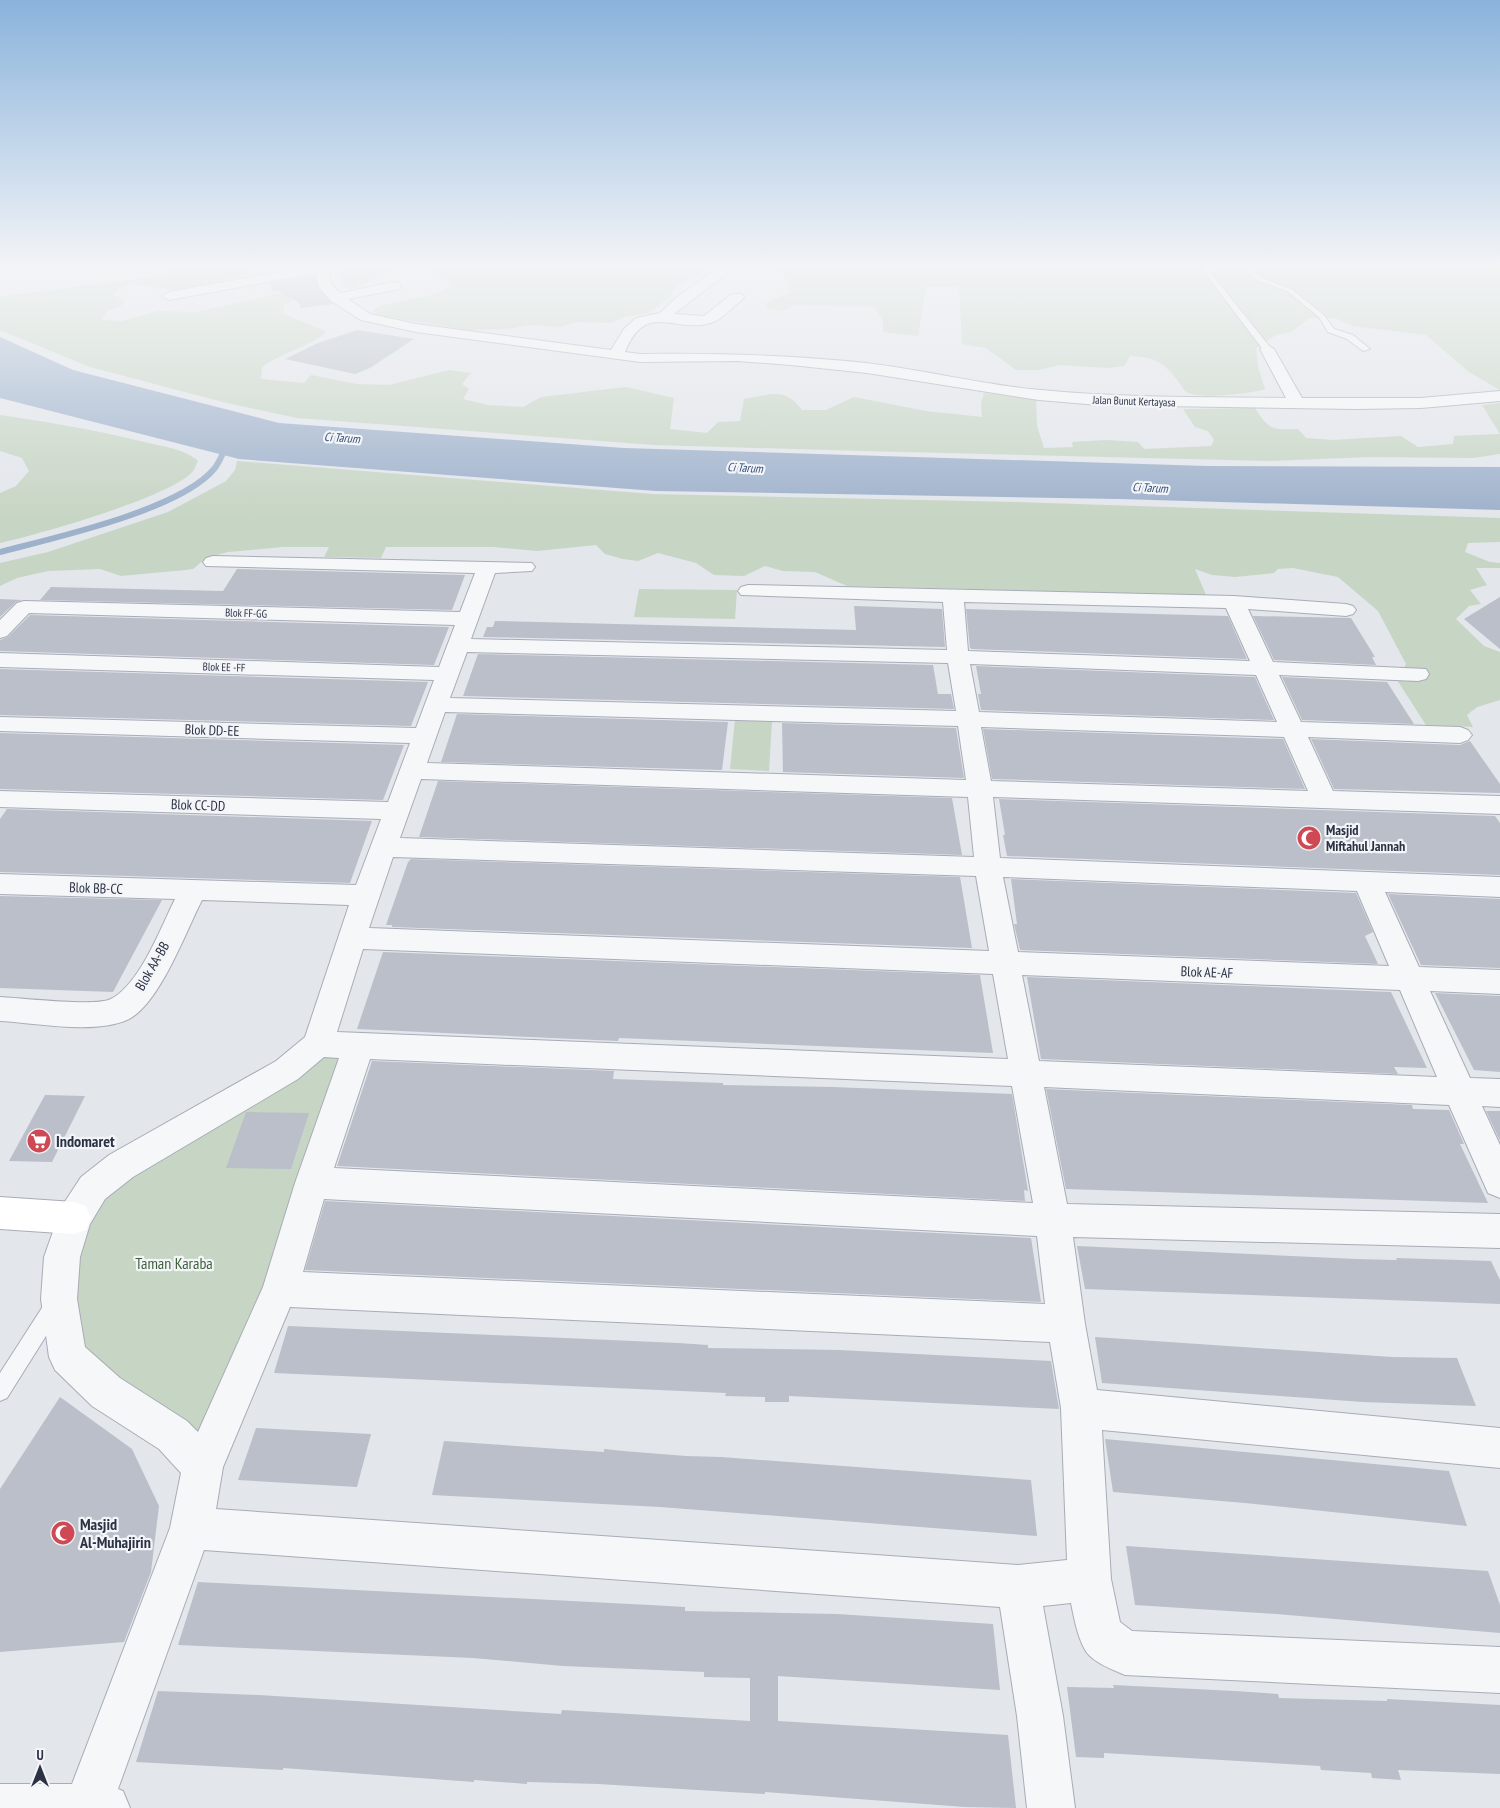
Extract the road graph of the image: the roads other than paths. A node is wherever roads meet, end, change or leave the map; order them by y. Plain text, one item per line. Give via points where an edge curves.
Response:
1 (578, 350) edge
2 (619, 350) edge
3 (1268, 350) edge
4 (616, 356) junction
5 (1500, 396) edge
6 (1297, 403) junction
7 (213, 562) dead end
8 (487, 567) junction
9 (525, 567) dead end
10 (748, 591) dead end
11 (953, 594) junction
12 (1234, 602) junction
13 (1346, 610) dead end
14 (469, 618) junction
15 (0, 632) edge
16 (460, 644) junction
17 (958, 657) junction
18 (0, 660) edge
19 (1263, 668) junction
20 (448, 674) junction
21 (1418, 674) dead end
22 (437, 705) junction
23 (969, 719) junction
24 (0, 724) edge
25 (1293, 730) junction
26 (1460, 735) dead end
27 (425, 736) junction
28 (413, 771) junction
29 (980, 789) junction
30 (0, 799) edge
31 (1326, 800) junction
32 (1500, 805) edge
33 (396, 811) junction
34 (383, 847) junction
35 (988, 867) junction
36 (1366, 882) junction
37 (0, 884) edge
38 (1500, 887) edge
39 (192, 892) junction
40 (366, 895) junction
41 (351, 938) junction
42 (1005, 964) junction
43 (1410, 979) junction
44 (1500, 982) edge
45 (0, 1009) edge
46 (318, 1044) junction
47 (359, 1046) junction
48 (1027, 1074) junction
49 (1460, 1092) junction
50 (1500, 1093) edge
51 (1500, 1182) edge
52 (312, 1183) junction
53 (0, 1213) edge
54 (74, 1218) junction
55 (1053, 1220) junction
56 (1500, 1231) edge
57 (280, 1289) junction
58 (59, 1299) junction
59 (1066, 1324) junction
60 (0, 1391) edge
61 (1081, 1408) junction
62 (1500, 1448) edge
63 (202, 1467) junction
64 (191, 1528) junction
65 (1089, 1578) junction
66 (1018, 1587) junction
67 (1500, 1670) edge
68 (0, 1808) edge
69 (94, 1808) edge
70 (1051, 1808) edge

1 - 4 street, Jalan Bunut Kertayasa
2 - 4 street
3 - 6 street
4 - 6 street, Jalan Bunut Kertayasa via 783,360 867,368 1098,400
5 - 6 street, Jalan Bunut Kertayasa via 1421,403
7 - 8 street
8 - 9 street
8 - 14 street
10 - 11 street
11 - 12 street
11 - 17 street
12 - 13 street
12 - 19 street
14 - 15 street, Blok FF-GG via 24,607
14 - 16 street
16 - 17 street
16 - 20 street
17 - 19 street
17 - 23 street
18 - 20 street, Blok EE -FF
19 - 21 street
19 - 25 street
20 - 22 street
22 - 23 street
22 - 27 street
23 - 25 street
23 - 29 street
24 - 27 street, Blok DD-EE
25 - 26 street
25 - 31 street
27 - 28 street
28 - 29 street
28 - 33 street
29 - 31 street
29 - 35 street
30 - 33 street, Blok CC-DD
31 - 32 street
33 - 34 street
34 - 35 street
34 - 40 street
35 - 36 street
35 - 42 street
36 - 38 street
36 - 43 street
37 - 39 street, Blok BB-CC
39 - 40 street, Blok BB-CC
39 - 45 street, Blok AA-BB via 147,981 130,1002 117,1010 97,1013
40 - 41 street
41 - 42 street, Blok AE-AF
41 - 46 street
42 - 43 street, Blok AE-AF
42 - 48 street
43 - 44 street, Blok AE-AF
43 - 49 street
46 - 47 street
46 - 54 street via 282,1073 121,1166 93,1188
47 - 48 street
47 - 52 street
48 - 49 street
48 - 55 street
49 - 50 street
49 - 51 street
52 - 55 street
52 - 57 street
53 - 54 street
54 - 58 street via 62,1257
55 - 56 street
55 - 59 street
57 - 59 street
57 - 63 street
58 - 60 lane
58 - 63 street via 68,1357 106,1392 173,1435
59 - 61 street
61 - 62 street
61 - 65 street
63 - 64 street
64 - 66 street
64 - 69 street
65 - 66 street
65 - 67 street via 1103,1637 1125,1653
66 - 70 street via 1040,1716
68 - 69 street

